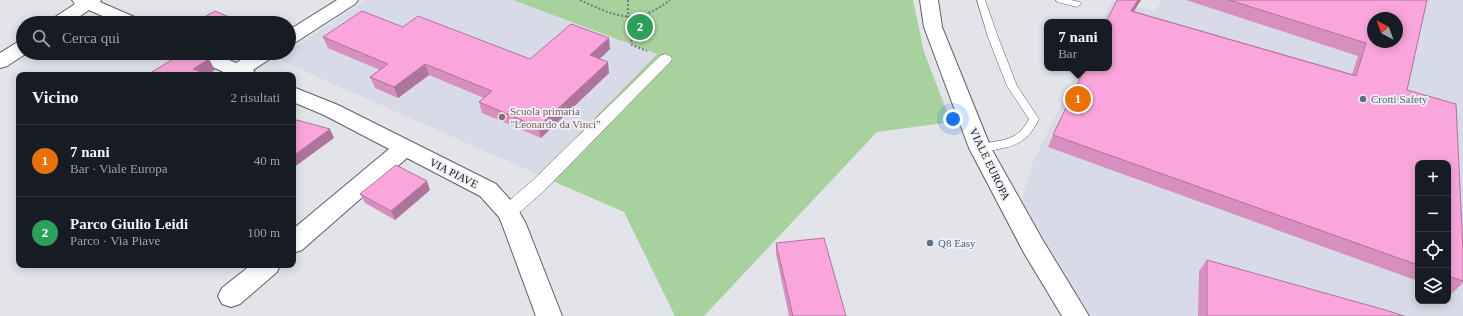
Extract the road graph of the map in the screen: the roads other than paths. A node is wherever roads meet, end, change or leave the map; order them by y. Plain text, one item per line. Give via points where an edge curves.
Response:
1 (349, 0) edge
2 (928, 0) edge
3 (981, 0) edge
4 (1060, 0) edge
5 (87, 1) edge
6 (1077, 4) dead end
7 (67, 16) edge
8 (118, 16) edge
9 (296, 34) edge
10 (16, 51) edge
11 (665, 59) road end
12 (213, 60) edge
13 (258, 60) edge
14 (0, 62) edge
15 (240, 72) edge
16 (243, 72) edge
17 (296, 95) edge
18 (406, 147) junction
19 (980, 148) junction
20 (508, 212) junction
21 (296, 240) edge
22 (264, 268) edge
23 (231, 296) dead end
24 (549, 316) edge
25 (1076, 316) edge

1 - 9 street
2 - 19 street, VIALE EUROPA via 933,27
3 - 19 lane via 1012,86 1034,119 1030,130 1019,140
4 - 6 lane
5 - 7 street
5 - 8 street
10 - 14 street
11 - 20 street via 538,186
12 - 15 street
13 - 16 street
17 - 18 street, VIA PIAVE
18 - 20 street, VIA PIAVE via 488,190
18 - 21 street
19 - 25 street, VIALE EUROPA via 1033,246
20 - 24 street, VIA PIAVE
22 - 23 street

